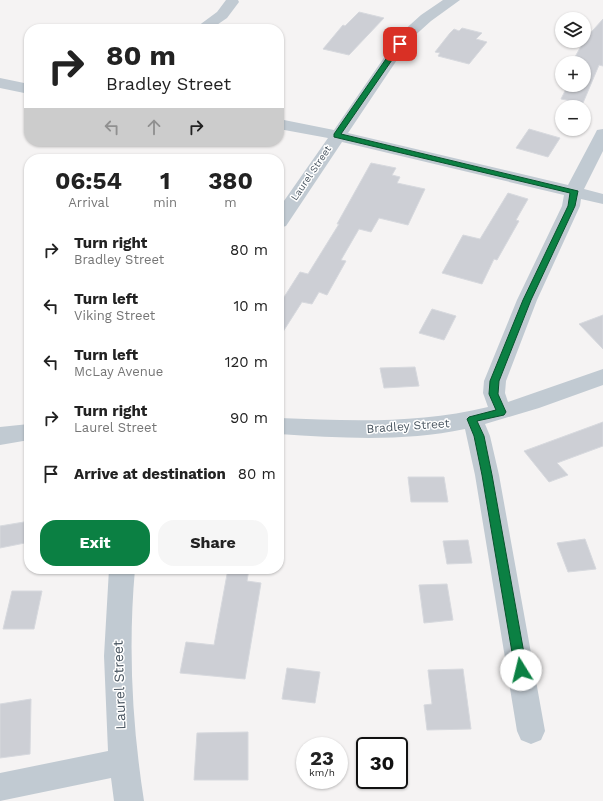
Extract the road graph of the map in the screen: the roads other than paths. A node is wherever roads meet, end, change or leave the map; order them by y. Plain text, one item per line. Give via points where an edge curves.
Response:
1 (453, 0) edge
2 (232, 2) dead end
3 (208, 24) edge
4 (0, 83) edge
5 (24, 88) edge
6 (284, 125) edge
7 (603, 134) edge
8 (337, 136) junction
9 (574, 191) junction
10 (603, 199) edge
11 (284, 215) edge
12 (603, 377) edge
13 (501, 412) junction
14 (472, 419) junction
15 (284, 426) edge
16 (24, 433) edge
17 (0, 436) edge
18 (122, 574) edge
19 (531, 731) dead end
20 (123, 762) junction
21 (0, 787) edge
22 (129, 801) edge

1 - 8 street, Laurel Street via 426,18 406,36
2 - 3 street via 222,15
4 - 5 street
6 - 8 street
7 - 9 street
8 - 9 street
8 - 11 street, Laurel Street
9 - 10 street
9 - 13 street via 571,206 527,300 495,381 494,394
12 - 13 street, Bradley Street
13 - 14 street, Bradley Street
14 - 15 street, Bradley Street via 389,429
14 - 19 street via 479,436 487,475
16 - 17 street
18 - 20 street, Laurel Street via 117,637 117,686
20 - 21 street
20 - 22 street, Laurel Street

